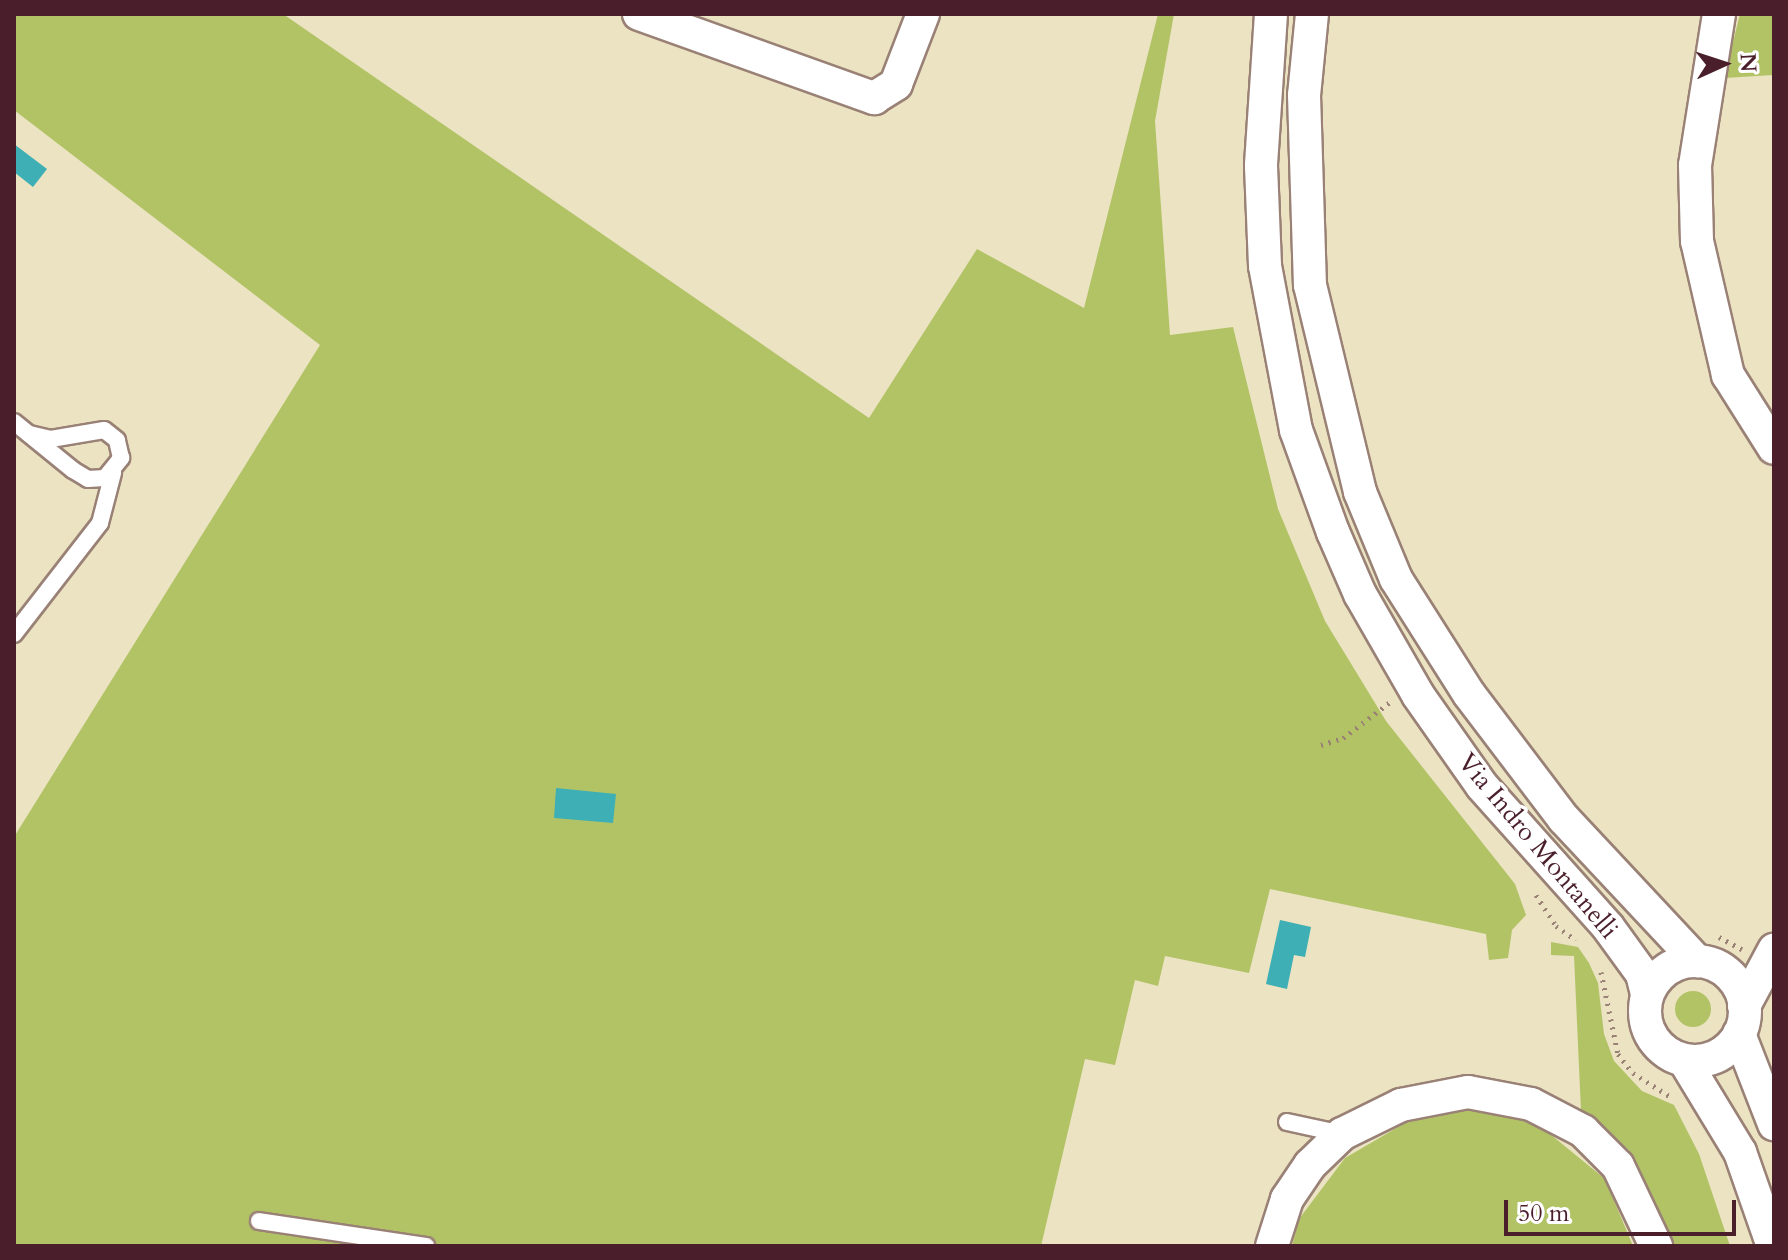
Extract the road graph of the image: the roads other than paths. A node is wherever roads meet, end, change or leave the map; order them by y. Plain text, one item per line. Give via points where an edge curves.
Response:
1 (639, 14) edge
2 (923, 14) edge
3 (1271, 14) edge
4 (1312, 14) edge
5 (1719, 14) edge
6 (14, 422) edge
7 (81, 433) junction
8 (29, 434) junction
9 (1774, 448) edge
10 (113, 473) junction
11 (84, 477) junction
12 (104, 507) junction
13 (14, 634) edge
14 (1705, 948) junction
15 (1768, 961) edge
16 (1647, 994) junction
17 (1742, 1020) junction
18 (1684, 1060) junction
19 (1287, 1122) dead end
20 (1774, 1124) edge
21 (1342, 1134) junction
22 (259, 1221) dead end
23 (426, 1246) edge
24 (1272, 1246) edge
25 (1656, 1246) edge
26 (1773, 1246) edge

1 - 2 street via 874,98 896,84
3 - 16 street, Via Indro Montanelli via 1261,166 1265,266 1296,430 1333,532 1360,594 1418,695 1482,786 1615,936 1642,974
4 - 14 street, Via Indro Montanelli via 1304,95 1310,285 1360,492 1396,579 1469,694 1564,819
5 - 9 street via 1695,165 1697,241 1728,375
6 - 8 lane
7 - 8 lane via 51,439
7 - 10 lane via 96,428 117,440 121,458
7 - 11 lane via 69,453
8 - 11 lane
10 - 11 lane
10 - 12 lane
11 - 12 lane
12 - 13 lane via 96,529
14 - 16 street via 1667,969
14 - 17 street via 1711,964 1734,980
15 - 17 street
16 - 18 street via 1647,1027 1655,1042
17 - 18 street via 1716,1057
17 - 20 street
18 - 26 street via 1740,1152
19 - 21 lane
21 - 24 street via 1310,1165 1287,1199
21 - 25 street via 1401,1105 1468,1092 1531,1104 1583,1131 1618,1166
22 - 23 lane

